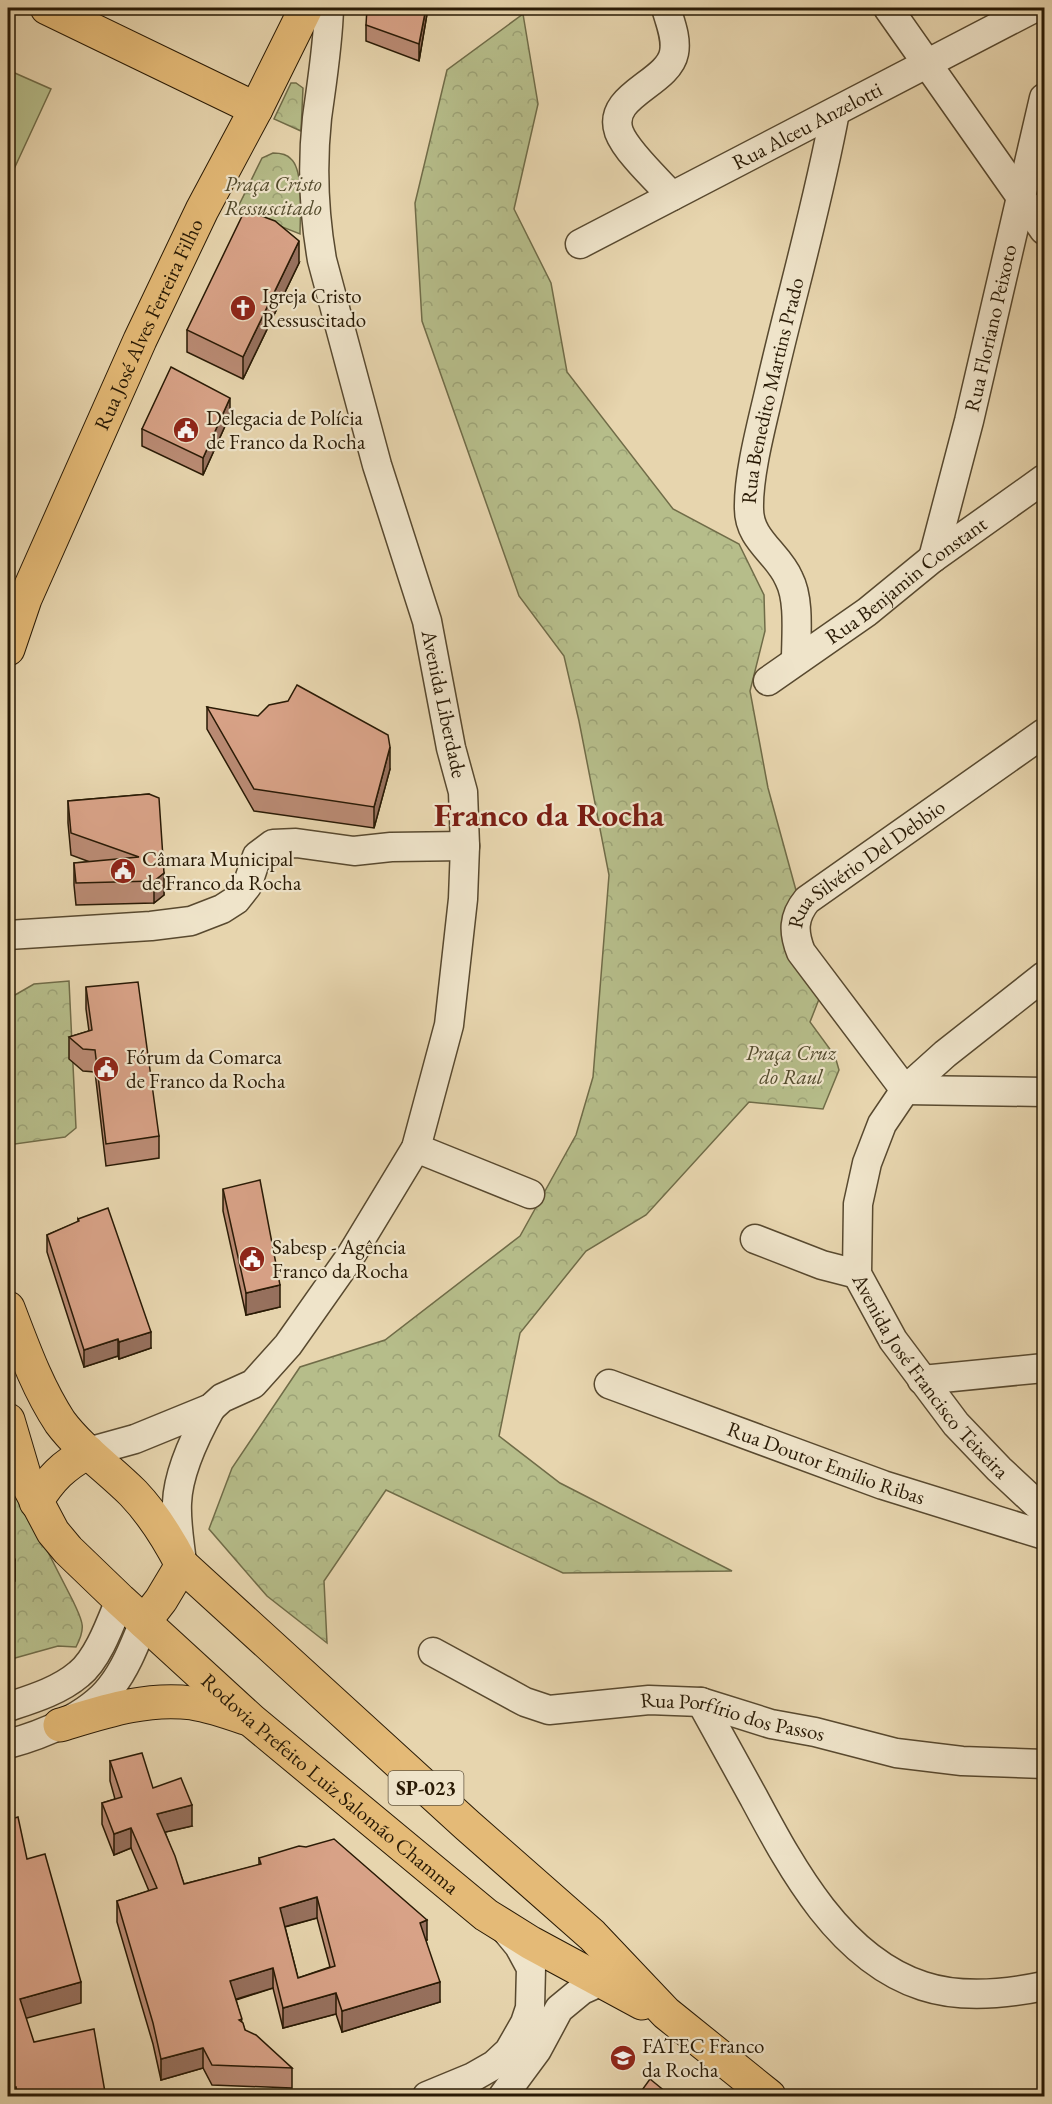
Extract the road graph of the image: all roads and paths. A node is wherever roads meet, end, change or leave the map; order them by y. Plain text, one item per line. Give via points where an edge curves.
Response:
1 (47, 8) edge
2 (306, 8) edge
3 (329, 8) edge
4 (666, 8) edge
5 (888, 8) edge
6 (1034, 8) edge
7 (928, 64) junction
8 (1044, 98) edge
9 (256, 109) junction
10 (836, 112) junction
11 (672, 196) junction
12 (1023, 197) junction
13 (1044, 230) edge
14 (580, 244) dead end
15 (1044, 479) edge
16 (933, 558) junction
17 (16, 597) edge
18 (8, 649) edge
19 (796, 660) junction
20 (768, 681) dead end
21 (1044, 733) edge
22 (465, 846) junction
23 (8, 935) edge
24 (1044, 976) edge
25 (905, 1090) junction
26 (1044, 1092) edge
27 (416, 1148) junction
28 (530, 1194) dead end
29 (755, 1239) dead end
30 (857, 1274) junction
31 (8, 1308) edge
32 (1044, 1368) edge
33 (922, 1380) junction
34 (609, 1383) dead end
35 (211, 1408) junction
36 (8, 1420) edge
37 (88, 1452) junction
38 (36, 1502) junction
39 (1044, 1511) edge
40 (1044, 1535) edge
41 (182, 1565) junction
42 (120, 1600) junction
43 (144, 1622) junction
44 (434, 1652) dead end
45 (701, 1702) junction
46 (8, 1707) edge
47 (251, 1719) junction
48 (60, 1725) junction
49 (8, 1744) edge
50 (1044, 1764) edge
51 (500, 1923) junction
52 (602, 1981) junction
53 (1044, 1986) edge
54 (666, 2013) junction
55 (427, 2097) edge
56 (503, 2097) edge
57 (769, 2097) edge

1 - 9 main road
2 - 9 main road, Rua José Alves Ferreira Filho
3 - 22 street, Avenida Liberdade via 317,120 316,228 377,465 427,621 463,792
4 - 11 street via 675,42 674,57 625,103 616,120 626,146
5 - 7 street
6 - 7 street, Rua Alceu Anzelotti
7 - 10 street, Rua Alceu Anzelotti
7 - 12 street
8 - 12 street, Rua Floriano Peixoto
9 - 17 main road, Rua José Alves Ferreira Filho via 207,199
10 - 11 street, Rua Alceu Anzelotti
10 - 19 street, Rua Benedito Martins Prado via 765,413 749,507 754,531 791,581
11 - 14 street, Rua Alceu Anzelotti
12 - 13 street
12 - 16 street, Rua Floriano Peixoto
15 - 16 street, Rua Benjamin Constant
16 - 19 street, Rua Benjamin Constant via 867,612
17 - 18 main road, Rua José Alves Ferreira Filho
19 - 20 street, Rua Benjamin Constant
21 - 25 street, Rua Silvério Del Debbio via 807,900 796,918 794,928 801,952
22 - 23 street via 354,851 273,844 257,856 247,886 236,900 191,921
22 - 27 street, Avenida Liberdade via 449,1025
24 - 25 street, Avenida José Francisco Teixeira
25 - 26 street
25 - 30 street, Avenida José Francisco Teixeira via 882,1124 867,1163 858,1204
27 - 28 street
27 - 35 street, Avenida Liberdade via 350,1257 288,1345 252,1384 222,1398
29 - 30 street
30 - 33 street, Avenida José Francisco Teixeira via 892,1340
31 - 37 main road, SP-023 via 40,1387 61,1423
32 - 33 street
33 - 39 street, Avenida José Francisco Teixeira via 956,1424
34 - 40 street, Rua Doutor Emilio Ribas via 873,1482
35 - 37 street, Avenida Liberdade via 135,1439
35 - 41 street, Avenida Liberdade via 185,1465 177,1502
36 - 38 main road, SP-023
37 - 38 main road via 54,1475
37 - 41 main road, Rodovia Prefeito Luiz Salomão Chamma / SP-023 via 148,1510 164,1530
38 - 42 main road, Rodovia Prefeito Luiz Salomão Chamma / SP-023 via 68,1550
41 - 43 main road
41 - 54 main road, Rodovia Prefeito Luiz Salomão Chamma / SP-023 via 592,1935
42 - 43 main road, Rodovia Prefeito Luiz Salomão Chamma / SP-023
42 - 46 street via 103,1641 81,1673 53,1690
43 - 47 main road, Rodovia Prefeito Luiz Salomão Chamma / SP-023
43 - 48 street via 110,1689
44 - 45 street, Rua Porfírio dos Passos via 505,1692 549,1710 650,1700
45 - 50 street, Rua Porfírio dos Passos via 771,1724 896,1753 962,1761
45 - 53 street via 809,1893 853,1943 883,1967 923,1986 963,1994 1009,1994
47 - 48 main road via 193,1703 168,1701 121,1707
47 - 51 main road, Rodovia Prefeito Luiz Salomão Chamma / SP-023
48 - 49 street
51 - 52 main road, Rodovia Prefeito Luiz Salomão Chamma / SP-023
51 - 55 street via 531,1968 530,2008 525,2023 509,2050 494,2065
52 - 54 main road, Rodovia Prefeito Luiz Salomão Chamma / SP-023
52 - 56 street via 582,1990 559,2009 537,2050
54 - 57 main road, Rodovia Prefeito Luiz Salomão Chamma / SP-023

